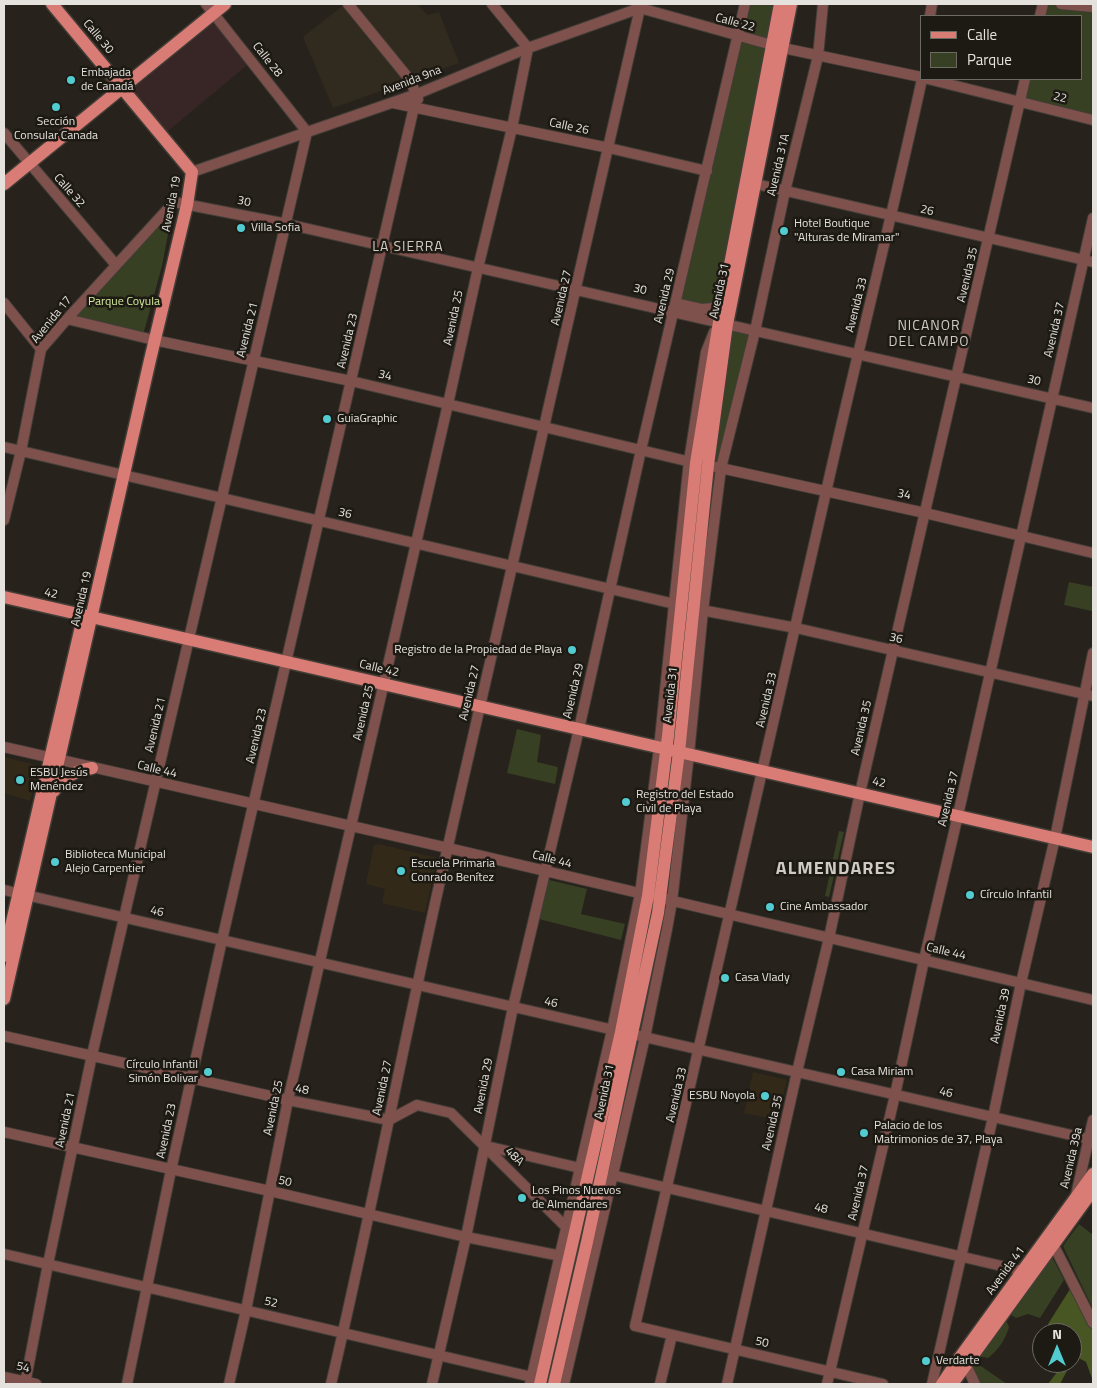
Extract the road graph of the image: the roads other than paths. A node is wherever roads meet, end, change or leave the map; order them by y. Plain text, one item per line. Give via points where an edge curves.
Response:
1 (52, 4) edge
2 (225, 4) edge
3 (348, 4) edge
4 (492, 4) edge
5 (745, 4) edge
6 (780, 4) edge
7 (791, 4) edge
8 (822, 4) edge
9 (1061, 4) edge
10 (638, 6) edge
11 (1093, 6) edge
12 (210, 8) edge
13 (737, 37) junction
14 (778, 47) junction
15 (528, 48) junction
16 (818, 56) junction
17 (920, 78) edge
18 (921, 80) edge
19 (932, 80) edge
20 (1025, 80) edge
21 (123, 87) junction
22 (417, 94) junction
23 (1020, 101) junction
24 (391, 103) junction
25 (414, 108) junction
26 (425, 110) junction
27 (1093, 120) edge
28 (512, 128) junction
29 (307, 132) junction
30 (4, 133) edge
31 (609, 148) junction
32 (28, 163) junction
33 (707, 171) junction
34 (192, 172) junction
35 (4, 184) edge
36 (756, 184) junction
37 (785, 191) junction
38 (183, 203) junction
39 (892, 216) junction
40 (1093, 218) edge
41 (287, 224) junction
42 (989, 238) junction
43 (383, 246) junction
44 (1089, 261) edge
45 (116, 264) junction
46 (478, 268) junction
47 (577, 290) junction
48 (723, 300) junction
49 (4, 303) edge
50 (675, 308) junction
51 (67, 319) junction
52 (723, 323) junction
53 (756, 331) junction
54 (151, 338) junction
55 (41, 349) junction
56 (858, 354) junction
57 (253, 360) junction
58 (957, 377) junction
59 (351, 381) junction
60 (1051, 399) junction
61 (448, 404) junction
62 (1093, 408) edge
63 (544, 427) junction
64 (4, 446) edge
65 (641, 450) junction
66 (21, 451) junction
67 (698, 463) junction
68 (721, 468) junction
69 (120, 474) junction
70 (4, 477) edge
71 (11, 487) junction
72 (826, 492) junction
73 (221, 498) junction
74 (925, 513) junction
75 (4, 520) edge
76 (319, 521) junction
77 (1021, 536) junction
78 (416, 544) junction
79 (1093, 553) edge
80 (511, 566) junction
81 (610, 589) junction
82 (4, 597) edge
83 (688, 607) junction
84 (88, 616) junction
85 (796, 628) junction
86 (188, 639) junction
87 (893, 651) junction
88 (1093, 653) edge
89 (286, 662) junction
90 (990, 673) junction
91 (384, 684) junction
92 (1089, 695) edge
93 (480, 706) junction
94 (579, 729) junction
95 (4, 747) edge
96 (663, 748) junction
97 (684, 753) junction
98 (55, 759) junction
99 (92, 768) junction
100 (764, 772) junction
101 (155, 782) junction
102 (860, 793) junction
103 (50, 798) junction
104 (254, 804) junction
105 (958, 815) junction
106 (352, 826) junction
107 (1055, 838) junction
108 (1093, 847) edge
109 (448, 848) junction
110 (545, 871) junction
111 (4, 890) edge
112 (23, 894) junction
113 (655, 897) junction
114 (732, 915) junction
115 (124, 917) junction
116 (829, 938) junction
117 (222, 940) junction
118 (4, 956) edge
119 (924, 960) junction
120 (319, 962) junction
121 (1021, 983) junction
122 (417, 985) junction
123 (4, 999) edge
124 (1093, 1000) edge
125 (513, 1007) junction
126 (621, 1032) junction
127 (4, 1036) edge
128 (645, 1037) junction
129 (700, 1050) junction
130 (92, 1055) junction
131 (797, 1072) junction
132 (191, 1078) junction
133 (895, 1095) junction
134 (288, 1100) junction
135 (993, 1117) junction
136 (389, 1120) junction
137 (1093, 1120) edge
138 (4, 1132) edge
139 (1091, 1140) edge
140 (485, 1146) junction
141 (73, 1148) junction
142 (580, 1168) junction
143 (171, 1170) junction
144 (1093, 1174) edge
145 (612, 1175) junction
146 (668, 1188) junction
147 (1093, 1190) edge
148 (270, 1191) junction
149 (1074, 1200) junction
150 (766, 1210) junction
151 (369, 1215) junction
152 (568, 1228) junction
153 (863, 1232) junction
154 (466, 1237) junction
155 (1054, 1246) junction
156 (4, 1254) edge
157 (561, 1256) junction
158 (961, 1257) junction
159 (48, 1264) junction
160 (1023, 1271) junction
161 (147, 1287) junction
162 (246, 1310) junction
163 (1093, 1323) edge
164 (635, 1326) joint
165 (344, 1333) junction
166 (672, 1335) junction
167 (735, 1350) junction
168 (439, 1355) junction
169 (962, 1362) junction
170 (830, 1372) junction
171 (4, 1377) edge
172 (534, 1382) edge
173 (25, 1383) edge
174 (36, 1384) edge
175 (127, 1384) edge
176 (229, 1384) edge
177 (331, 1384) edge
178 (432, 1384) edge
179 (554, 1384) edge
180 (564, 1384) edge
181 (660, 1384) edge
182 (727, 1384) edge
183 (826, 1384) edge
184 (883, 1384) edge
185 (932, 1384) edge
186 (942, 1384) edge
187 (952, 1384) edge
188 (975, 1384) edge

1 - 21 main road, Calle 30
2 - 12 main road
3 - 22 street via 410,80
4 - 15 street
5 - 13 street, Avenida 29
6 - 14 main road, Avenida 31
7 - 14 main road, Avenida 31
8 - 16 street, Avenida 31A
9 - 11 street
10 - 13 street, Calle 22
10 - 15 street, Avenida 9na
10 - 31 street, Avenida 27
12 - 21 main road
12 - 29 street, Calle 28
13 - 14 street, Calle 22
13 - 33 street, Avenida 29
14 - 16 street, Calle 22
14 - 36 main road, Avenida 31
14 - 48 main road, Avenida 31
15 - 22 street, Avenida 9na
15 - 28 street, Avenida 25
16 - 17 street, Calle 22
16 - 37 street, Avenida 31A
18 - 39 street, Avenida 33
19 - 23 street
20 - 23 street, Avenida 35
21 - 32 main road
21 - 34 main road
22 - 24 street, Avenida 9na
22 - 25 street, Avenida 23
22 - 26 street
23 - 27 street, 22
23 - 42 street, Avenida 35
24 - 25 street, Calle 26
24 - 29 street, Avenida 9na
25 - 26 street, Calle 26
25 - 43 street, Avenida 23
26 - 28 street, Calle 26
28 - 31 street, Calle 26
28 - 46 street, Avenida 25
29 - 34 street, Avenida 9na
29 - 41 street, Avenida 21
30 - 32 street, Calle 32
31 - 33 street, Calle 26
31 - 47 street, Avenida 27
32 - 35 main road
32 - 45 street, Calle 32
33 - 50 street, Avenida 29
34 - 38 main road, Avenida 19
36 - 37 street, 26
36 - 52 main road, Avenida 31
37 - 39 street, 26
37 - 53 street, Avenida 31A
38 - 41 street, 30
38 - 45 street, Avenida 17 via 174,202
38 - 54 main road, Avenida 19
39 - 42 street, 26
39 - 56 street, Avenida 33
40 - 44 street, Avenida 37
41 - 43 street, 30
41 - 57 street, Avenida 21
42 - 44 street, 26
42 - 58 street, Avenida 35
43 - 46 street, 30
43 - 59 street, Avenida 23
44 - 60 street, Avenida 37
45 - 51 street, Avenida 17
46 - 47 street, 30
46 - 61 street, Avenida 25
47 - 50 street, 30
47 - 63 street, Avenida 27
48 - 50 street via 713,308
48 - 52 main road, Avenida 31
49 - 55 street
50 - 52 street, 30
50 - 65 street, Avenida 29
51 - 54 street, 34
51 - 55 street, Avenida 17
52 - 53 street, 30
52 - 67 main road, Avenida 31
52 - 67 street, Avenida 31 via 706,352
53 - 56 street, 30
53 - 68 street, Avenida 31
54 - 57 street, 34
54 - 69 main road, Avenida 19
55 - 66 street, Avenida 17
56 - 58 street, 30
56 - 72 street, Avenida 33
57 - 59 street, 34
57 - 73 street, Avenida 21
58 - 60 street, 30
58 - 74 street, Avenida 35
59 - 61 street, 34
59 - 76 street, Avenida 23
60 - 62 street, 30
60 - 77 street, Avenida 37
61 - 63 street, 34
61 - 78 street, Avenida 25
63 - 65 street, 34
63 - 80 street, Avenida 27
64 - 66 street, 36
65 - 67 street, 34
65 - 81 street, Avenida 29
66 - 69 street, 36
66 - 71 street, Avenida 17
67 - 68 street, 34
67 - 83 main road, Avenida 31
67 - 83 street, Avenida 31
68 - 72 street, 34
68 - 83 street, Avenida 31
69 - 73 street, 36
69 - 84 main road, Avenida 19
70 - 71 street
71 - 75 street, Avenida 17
72 - 74 street, 34
72 - 85 street, Avenida 33
73 - 76 street, 36
73 - 86 street, Avenida 21
74 - 77 street, 34
74 - 87 street, Avenida 35
76 - 78 street, 36
76 - 89 street, Avenida 23
77 - 79 street, 34
77 - 90 street, Avenida 37
78 - 80 street, 36
78 - 91 street, Avenida 25
80 - 81 street, 36
80 - 93 street, Avenida 27
81 - 83 street, 36
81 - 94 street, Avenida 29
82 - 84 main road, 42
83 - 85 street, 36
83 - 96 main road, Avenida 31
83 - 97 main road, Avenida 31
84 - 86 main road, Calle 42
84 - 98 main road, Avenida 19
85 - 87 street, 36
85 - 100 street, Avenida 33
86 - 89 main road, Calle 42
86 - 101 street, Avenida 21
87 - 90 street, 36
87 - 102 street, Avenida 35
88 - 92 street, Avenida 39
89 - 91 main road, Calle 42
89 - 104 street, Avenida 23
90 - 92 street, 36
90 - 105 street, Avenida 37
91 - 93 main road, Calle 42
91 - 106 street, Avenida 25
92 - 107 street, Avenida 39
93 - 94 main road, Calle 42
93 - 109 street, Avenida 27
94 - 96 main road, Calle 42
94 - 110 street, Avenida 29
95 - 98 street, Calle 44
96 - 97 main road, 42
96 - 113 main road, Avenida 31
97 - 100 main road, 42
97 - 113 main road, Avenida 31
98 - 99 street, Calle 44
98 - 103 main road, Avenida 19
98 - 112 main road, Avenida 19
99 - 101 street, Calle 44
99 - 103 main road via 65,778
100 - 102 main road, 42
100 - 114 street, Avenida 33
101 - 104 street, Calle 44
101 - 115 street, Avenida 21
102 - 105 main road, 42
102 - 116 street, Avenida 35
103 - 112 main road, Avenida 19
104 - 106 street, Calle 44
104 - 117 street, Avenida 23
105 - 107 main road, 42
105 - 119 street, Avenida 37
106 - 109 street, Calle 44
106 - 120 street, Avenida 25
107 - 108 main road, 42
107 - 121 street, Avenida 39
109 - 110 street, Calle 44
109 - 122 street, Avenida 27
110 - 113 street, Calle 44
110 - 125 street, Avenida 29
111 - 112 street, 46
112 - 115 street, 46
112 - 118 main road, Avenida 19
112 - 123 main road, Avenida 19
113 - 114 street, Calle 44
113 - 126 main road, Avenida 31
113 - 128 street, Avenida 31
114 - 116 street, Calle 44
114 - 129 street, Avenida 33
115 - 117 street, 46
115 - 130 street, Avenida 21
116 - 119 street, Calle 44
116 - 131 street, Avenida 35
117 - 120 street, 46
117 - 132 street, Avenida 23
119 - 121 street, Calle 44
119 - 133 street, Avenida 37
120 - 122 street, 46
120 - 134 street, Avenida 25
121 - 124 street, Calle 44
121 - 135 street, Avenida 39
122 - 125 street, 46
122 - 136 street, Avenida 27
125 - 126 street, 46
125 - 140 street, Avenida 29
126 - 128 street, 46
126 - 142 street, Avenida 31
126 - 172 main road, Avenida 31
126 - 179 main road, Avenida 31
127 - 130 street, 48
128 - 129 street, 46
128 - 145 street, Avenida 31
129 - 131 street, 46
129 - 146 street, Avenida 33
130 - 132 street, 48
130 - 141 street, Avenida 21
131 - 133 street, 46
131 - 150 street, Avenida 35
132 - 134 street, 48
132 - 143 street, Avenida 23
133 - 135 street, 46
133 - 153 street, Avenida 37
134 - 136 street, 48
134 - 148 street, Avenida 25
135 - 139 street, 46
135 - 158 street, Avenida 39
136 - 140 street via 417,1105 451,1112
136 - 151 street, Avenida 27
137 - 139 street, Avenida 39a
138 - 141 street, 50
139 - 149 street, Avenida 39a
140 - 142 street
140 - 152 street, 48A
140 - 154 street, Avenida 29
141 - 143 street, 50
141 - 159 street, Avenida 21
142 - 152 street, Avenida 31
143 - 148 street, 50
143 - 161 street, Avenida 23
144 - 149 main road, Avenida 41
145 - 146 street, 48
145 - 180 street, Avenida 31
146 - 150 street, 48
146 - 164 street, Avenida 33
147 - 155 main road, Avenida 41
148 - 151 street, 50
148 - 162 street, Avenida 25
149 - 160 main road, Avenida 41
150 - 153 street, 48
150 - 167 street, Avenida 35
151 - 154 street, 50
151 - 165 street, Avenida 27
152 - 157 street, Avenida 31
153 - 158 street, 48
153 - 170 street, Avenida 37
154 - 157 street, 50
154 - 168 street, Avenida 29
155 - 163 street
155 - 169 main road, Avenida 41
156 - 159 street, 52
157 - 172 street, Avenida 31
158 - 160 street, 48
158 - 185 street, Avenida 39
159 - 161 street, 52
159 - 173 street, Avenida 21
160 - 169 main road, Avenida 41
161 - 162 street, 52
161 - 175 street, Avenida 23
162 - 165 street, 52
162 - 176 street, Avenida 25
164 - 166 street, 50
165 - 168 street, 52
165 - 177 street, Avenida 27
166 - 167 street, 50
166 - 181 street
167 - 170 street, 50
167 - 182 street, Avenida 35
168 - 172 street, 52
168 - 178 street, Avenida 29
169 - 186 main road, Avenida 41
169 - 187 main road, Avenida 41
169 - 188 street
170 - 183 street, Avenida 37
170 - 184 street, 50
171 - 173 street, 54
173 - 174 street, 54

